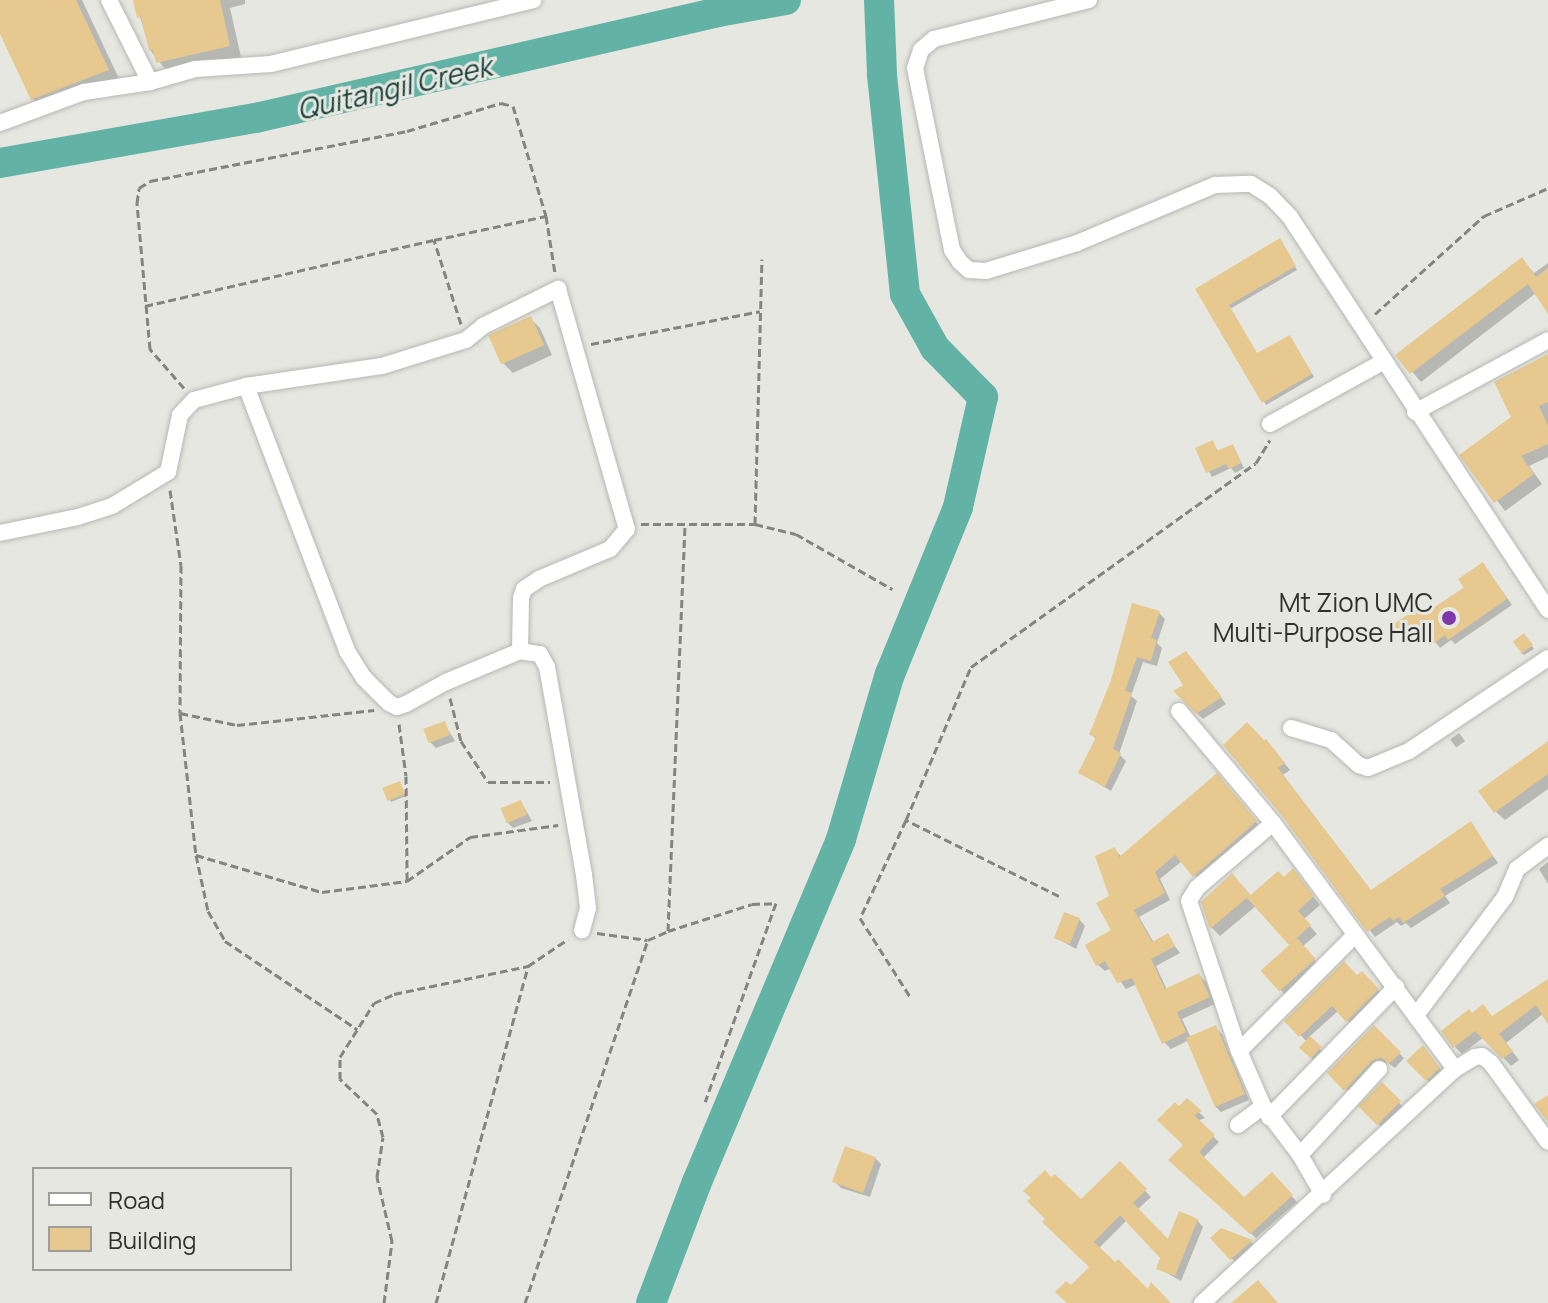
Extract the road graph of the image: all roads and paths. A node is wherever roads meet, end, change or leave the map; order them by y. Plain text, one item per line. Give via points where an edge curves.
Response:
1 (109, 0) edge
2 (533, 0) edge
3 (1089, 0) edge
4 (150, 82) junction
5 (0, 123) edge
6 (1548, 188) edge
7 (546, 216) junction
8 (434, 240) junction
9 (762, 259) dead end
10 (558, 289) junction
11 (145, 306) junction
12 (760, 311) junction
13 (1361, 327) junction
14 (466, 340) junction
15 (1548, 340) edge
16 (576, 347) junction
17 (1383, 362) junction
18 (246, 386) junction
19 (194, 400) junction
20 (1415, 412) junction
21 (1270, 424) joint
22 (168, 472) junction
23 (755, 524) junction
24 (685, 525) junction
25 (627, 529) junction
26 (0, 533) edge
27 (892, 589) dead end
28 (1548, 610) edge
29 (520, 651) junction
30 (1548, 658) edge
31 (446, 682) junction
32 (397, 707) junction
33 (1179, 711) dead end
34 (180, 713) junction
35 (1291, 728) dead end
36 (566, 782) junction
37 (906, 820) junction
38 (573, 823) junction
39 (1273, 823) junction
40 (1548, 846) edge
41 (196, 855) junction
42 (407, 881) junction
43 (1059, 896) dead end
44 (582, 930) junction
45 (668, 931) junction
46 (1355, 935) junction
47 (648, 940) junction
48 (528, 966) junction
49 (1396, 987) junction
50 (911, 998) dead end
51 (1417, 1014) junction
52 (357, 1029) junction
53 (1239, 1051) junction
54 (1379, 1069) dead end
55 (1455, 1069) junction
56 (705, 1102) dead end
57 (1266, 1112) junction
58 (1238, 1125) dead end
59 (1548, 1142) edge
60 (1300, 1155) junction
61 (1323, 1195) junction
62 (384, 1303) edge
63 (436, 1303) edge
64 (525, 1303) edge
65 (1202, 1303) edge

1 - 4 street
2 - 4 street via 271,64 195,69
3 - 13 street via 934,39 921,50 915,68 952,250 960,262 969,270 986,271 1077,243 1215,185 1251,184 1290,217
4 - 5 street via 84,92
6 - 13 path via 1484,216
7 - 8 path
7 - 10 path
7 - 11 path via 513,106 501,103 407,131 150,181 139,188 137,203
8 - 11 path
8 - 14 path
9 - 12 path
10 - 14 street via 483,326
10 - 16 street
11 - 19 path via 150,349
12 - 16 path
12 - 23 path
13 - 17 street
14 - 18 street via 382,366
15 - 20 street
16 - 25 street
17 - 20 street
17 - 21 street
18 - 19 street
18 - 32 street via 347,651 372,688
19 - 22 street via 180,415
20 - 28 street
21 - 37 path via 1270,440 1256,463 971,667
22 - 26 street via 112,506
22 - 34 path via 181,565
23 - 24 path
23 - 27 path via 796,534
24 - 25 path via 647,522
24 - 45 path
25 - 29 street via 610,549 524,589
29 - 31 street
29 - 36 street via 540,654 547,667
30 - 35 street via 1409,751 1368,768 1331,740
31 - 32 street
31 - 36 path via 461,741 488,782
32 - 34 path via 237,725
32 - 42 path via 406,776
33 - 39 street
34 - 41 path
36 - 38 street
37 - 43 path
37 - 50 path via 860,918
38 - 42 path via 470,837
38 - 44 street via 588,908
39 - 46 street
39 - 53 street via 1197,888 1189,901
40 - 51 street via 1517,869 1505,897
41 - 42 path via 322,892
41 - 52 path via 208,911 225,941
44 - 47 path
44 - 48 path
45 - 47 path
45 - 56 path via 752,904 776,903
46 - 49 street
46 - 53 street
47 - 64 path
48 - 52 path via 394,994 374,1003
48 - 63 path
49 - 51 street
49 - 57 street
51 - 55 street
52 - 62 path via 340,1057 340,1079 377,1114 383,1137 377,1177 392,1241
53 - 57 street
54 - 60 street
55 - 59 street via 1475,1057 1491,1063
55 - 61 street
57 - 58 street
57 - 60 street
60 - 61 street
61 - 65 street

